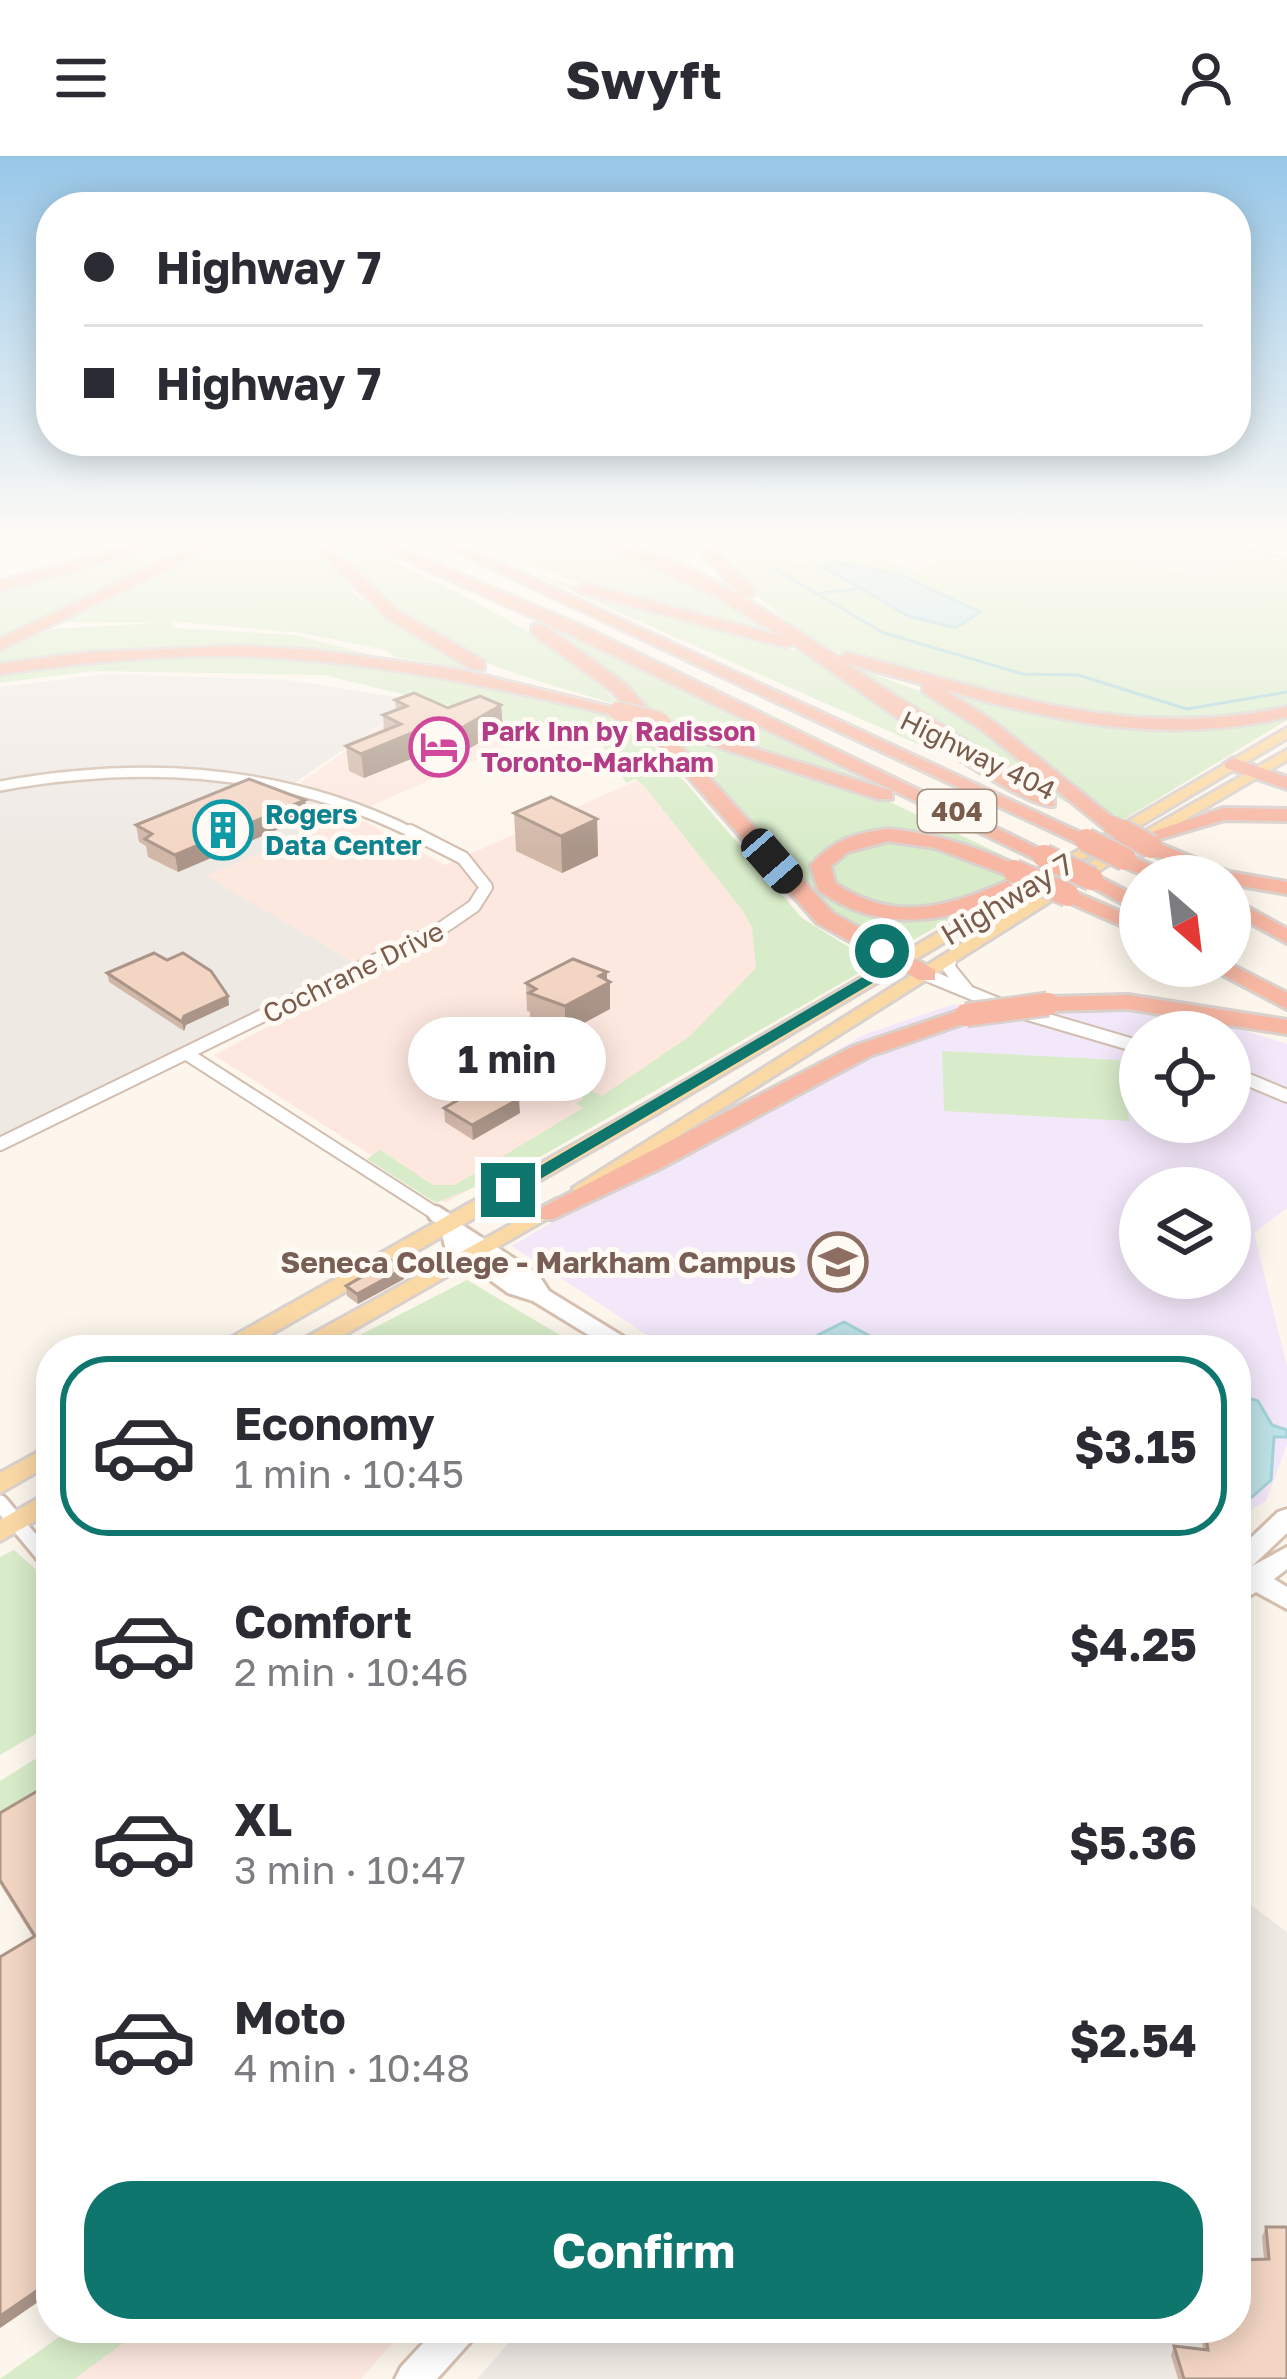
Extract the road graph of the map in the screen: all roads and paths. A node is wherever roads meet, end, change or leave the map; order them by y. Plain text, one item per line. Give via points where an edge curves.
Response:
1 (438, 645) edge
2 (560, 645) edge
3 (605, 645) edge
4 (670, 645) edge
5 (815, 645) edge
6 (819, 645) edge
7 (842, 661) junction
8 (0, 669) edge
9 (618, 711) junction
10 (1287, 712) edge
11 (1287, 732) edge
12 (1287, 754) edge
13 (1233, 764) junction
14 (1257, 773) junction
15 (1287, 783) edge
16 (0, 786) edge
17 (1287, 814) edge
18 (1094, 838) junction
19 (1140, 849) junction
20 (1144, 855) edge
21 (1150, 855) edge
22 (1158, 855) edge
23 (1030, 862) junction
24 (1251, 882) edge
25 (1081, 886) junction
26 (1287, 888) edge
27 (1119, 900) edge
28 (1119, 913) edge
29 (1251, 918) edge
30 (1286, 937) edge
31 (902, 961) junction
32 (950, 961) junction
33 (1251, 963) edge
34 (927, 975) junction
35 (1287, 981) edge
36 (1251, 983) edge
37 (1287, 1002) edge
38 (971, 1006) junction
39 (1287, 1027) edge
40 (1119, 1042) edge
41 (187, 1054) junction
42 (1251, 1081) edge
43 (1287, 1096) edge
44 (0, 1144) edge
45 (544, 1213) junction
46 (449, 1223) junction
47 (477, 1251) junction
48 (252, 1335) edge
49 (328, 1335) edge
50 (605, 1335) edge
51 (36, 1462) edge
52 (0, 1484) edge
53 (36, 1506) edge
54 (6, 1518) edge
55 (1287, 1518) edge
56 (36, 1549) edge
57 (1255, 1567) edge
58 (1287, 1599) edge
59 (446, 2343) edge
60 (413, 2379) edge

1 - 9 highway
2 - 31 highway via 599,670 825,918
3 - 23 highway, Highway 404 / 404
4 - 18 highway, Highway 404 / 404
5 - 7 highway
6 - 7 highway
7 - 10 highway via 1095,719 1218,726
7 - 18 highway via 962,754
7 - 18 highway via 929,688 966,710
8 - 9 highway via 169,651 304,652 448,669
9 - 23 highway, bridge via 862,786
11 - 13 main road, Highway 7
12 - 14 main road, Highway 7
13 - 14 highway
13 - 18 main road, Highway 7
14 - 15 highway
14 - 19 main road, Highway 7
16 - 41 street, Cochrane Drive via 82,772 256,776 360,806 463,858 483,878 474,906 442,928
17 - 19 highway via 1223,814
18 - 19 highway, Highway 404 / 404, bridge
18 - 23 highway via 995,894 926,915 846,902 825,886 821,865 856,840 902,836
18 - 31 main road, Highway 7
19 - 20 highway, Highway 404 / 404
19 - 21 highway
19 - 22 highway
19 - 32 main road, Highway 7
23 - 25 highway, bridge
23 - 25 highway, Highway 404 / 404, bridge
24 - 26 highway
25 - 27 highway
25 - 28 highway
29 - 30 highway
31 - 34 highway
31 - 46 main road, Highway 7
32 - 34 main road, Highway 7
32 - 38 street
33 - 35 highway
34 - 38 street
34 - 45 main road, Highway 7
36 - 37 highway
38 - 39 highway, bridge via 1128,1002
38 - 40 street
38 - 45 highway via 862,1051
41 - 44 street, Cochrane Drive
41 - 46 street
42 - 43 street
45 - 47 main road, Highway 7
46 - 47 street via 452,1242
46 - 48 main road, Highway 7
47 - 49 main road, Highway 7
47 - 50 street via 532,1279 542,1295
51 - 52 main road
53 - 54 main road
54 - 56 street
55 - 57 street
57 - 58 street
59 - 60 street

